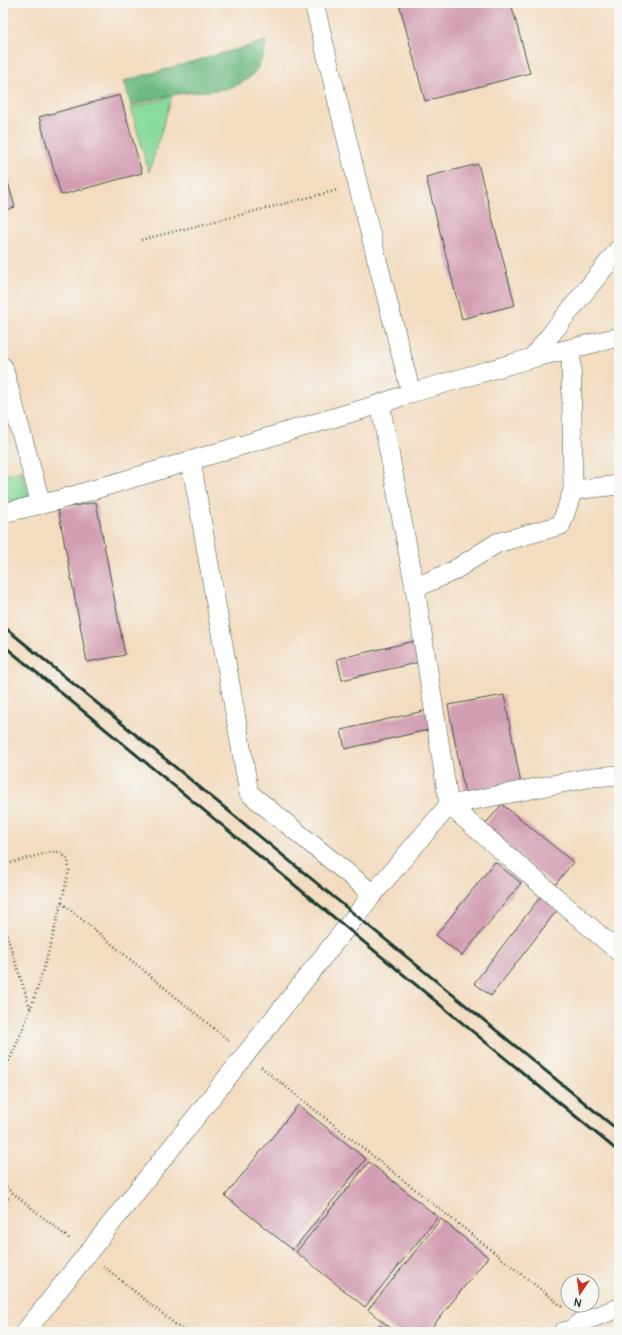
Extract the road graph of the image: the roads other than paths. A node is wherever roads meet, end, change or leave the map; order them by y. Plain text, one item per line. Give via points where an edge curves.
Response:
1 (314, 3) edge
2 (619, 249) edge
3 (619, 337) edge
4 (571, 349) junction
5 (532, 358) junction
6 (3, 367) edge
7 (411, 393) junction
8 (380, 404) junction
9 (191, 461) junction
10 (619, 485) edge
11 (573, 490) junction
12 (41, 504) junction
13 (3, 513) edge
14 (415, 588) junction
15 (619, 775) edge
16 (449, 805) junction
17 (373, 894) junction
18 (619, 952) edge
19 (619, 1308) edge
20 (25, 1332) edge
21 (563, 1332) edge

1 - 7 street
2 - 5 street
3 - 4 street
4 - 5 street
4 - 11 street
5 - 7 street
6 - 12 street
7 - 8 street
8 - 9 street
8 - 14 street
9 - 12 street
9 - 17 street via 249,793
10 - 11 street
11 - 14 street via 561,525 497,543 453,571
12 - 13 street
14 - 16 street
15 - 16 street via 593,777
16 - 17 street
16 - 18 street
17 - 20 street
19 - 21 street via 581,1322 572,1330

